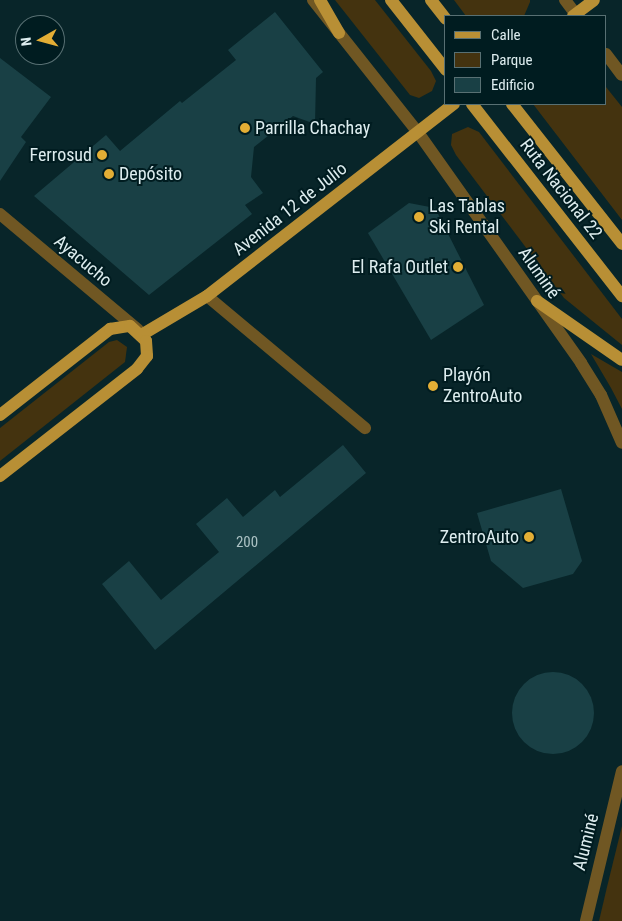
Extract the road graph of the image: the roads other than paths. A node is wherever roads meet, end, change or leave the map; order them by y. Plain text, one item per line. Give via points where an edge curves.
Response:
1 (313, 0) edge
2 (320, 0) edge
3 (391, 0) edge
4 (431, 0) edge
5 (564, 0) edge
6 (594, 0) edge
7 (574, 15) edge
8 (576, 15) edge
9 (444, 16) edge
10 (339, 32) junction
11 (607, 55) edge
12 (444, 67) edge
13 (622, 75) edge
14 (453, 105) edge
15 (473, 105) edge
16 (513, 105) edge
17 (417, 131) junction
18 (0, 214) edge
19 (622, 244) edge
20 (207, 296) junction
21 (622, 296) edge
22 (537, 300) junction
23 (142, 334) junction
24 (622, 360) edge
25 (0, 415) edge
26 (365, 428) dead end
27 (622, 443) edge
28 (0, 476) edge
29 (622, 771) edge
30 (586, 921) edge

1 - 10 street, Aluminé
2 - 10 main road
3 - 12 main road
4 - 9 main road
5 - 7 street
6 - 8 main road
10 - 17 street, Aluminé
11 - 13 street
14 - 17 main road, Avenida 12 de Julio
15 - 21 main road, Ruta Nacional 22
16 - 19 main road, Ruta Nacional 22
17 - 20 main road, Avenida 12 de Julio
17 - 22 street, Aluminé
18 - 23 street, Ayacucho
20 - 23 main road, Avenida 12 de Julio
20 - 26 street
22 - 24 main road
22 - 27 street, Aluminé via 601,395
23 - 25 main road via 124,325 110,329
23 - 28 main road via 148,349 144,364
29 - 30 street, Aluminé

